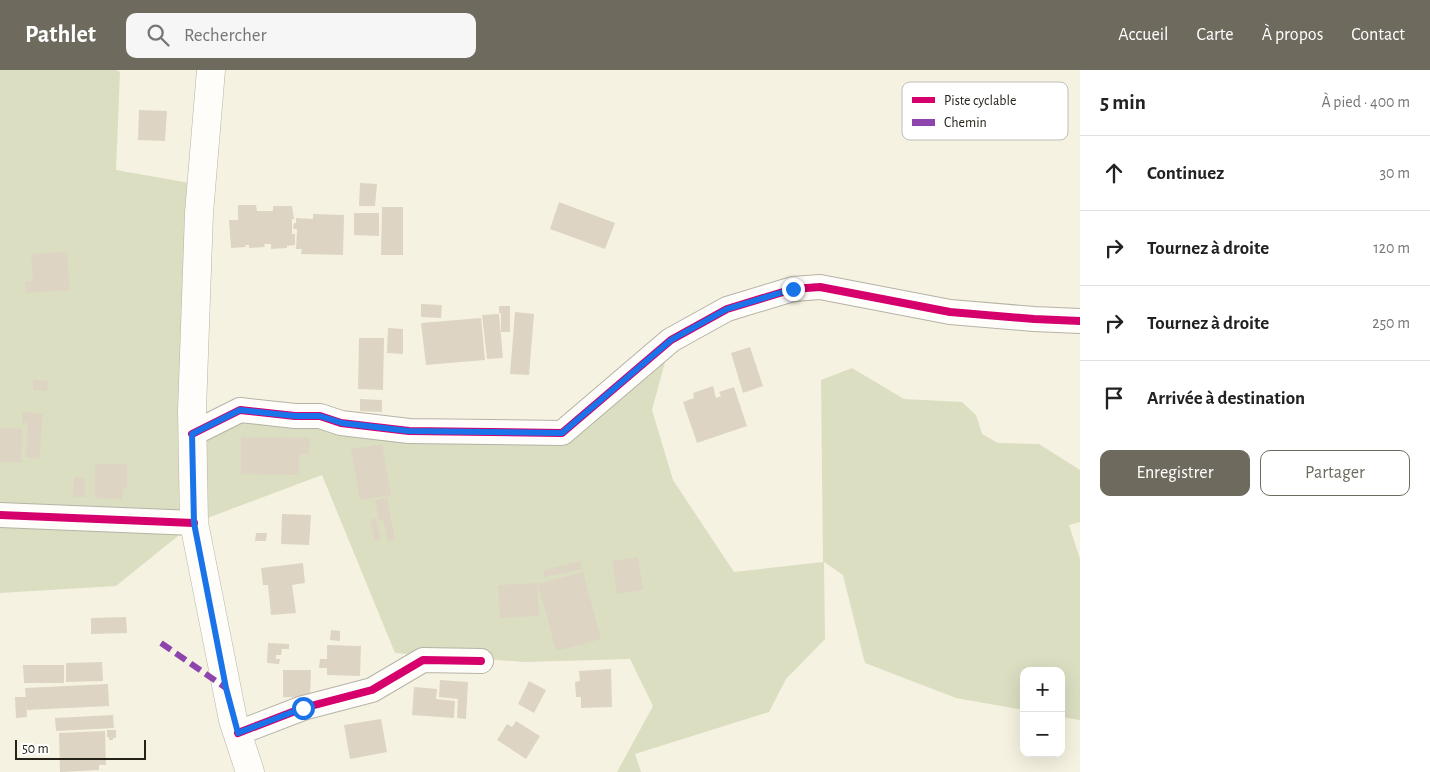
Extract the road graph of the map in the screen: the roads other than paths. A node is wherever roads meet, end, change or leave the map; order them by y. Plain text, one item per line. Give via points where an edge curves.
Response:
1 (211, 70) edge
2 (1080, 320) edge
3 (192, 434) junction
4 (0, 515) edge
5 (194, 523) junction
6 (481, 660) dead end
7 (238, 733) junction
8 (250, 772) edge

1 - 3 main road via 199,213
2 - 3 street via 950,312 820,287 793,289 727,309 671,340 562,433 409,431 342,423 320,416 240,410
3 - 5 main road
4 - 5 street
5 - 7 main road via 226,688
6 - 7 street via 423,660 372,690 303,708
7 - 8 main road

